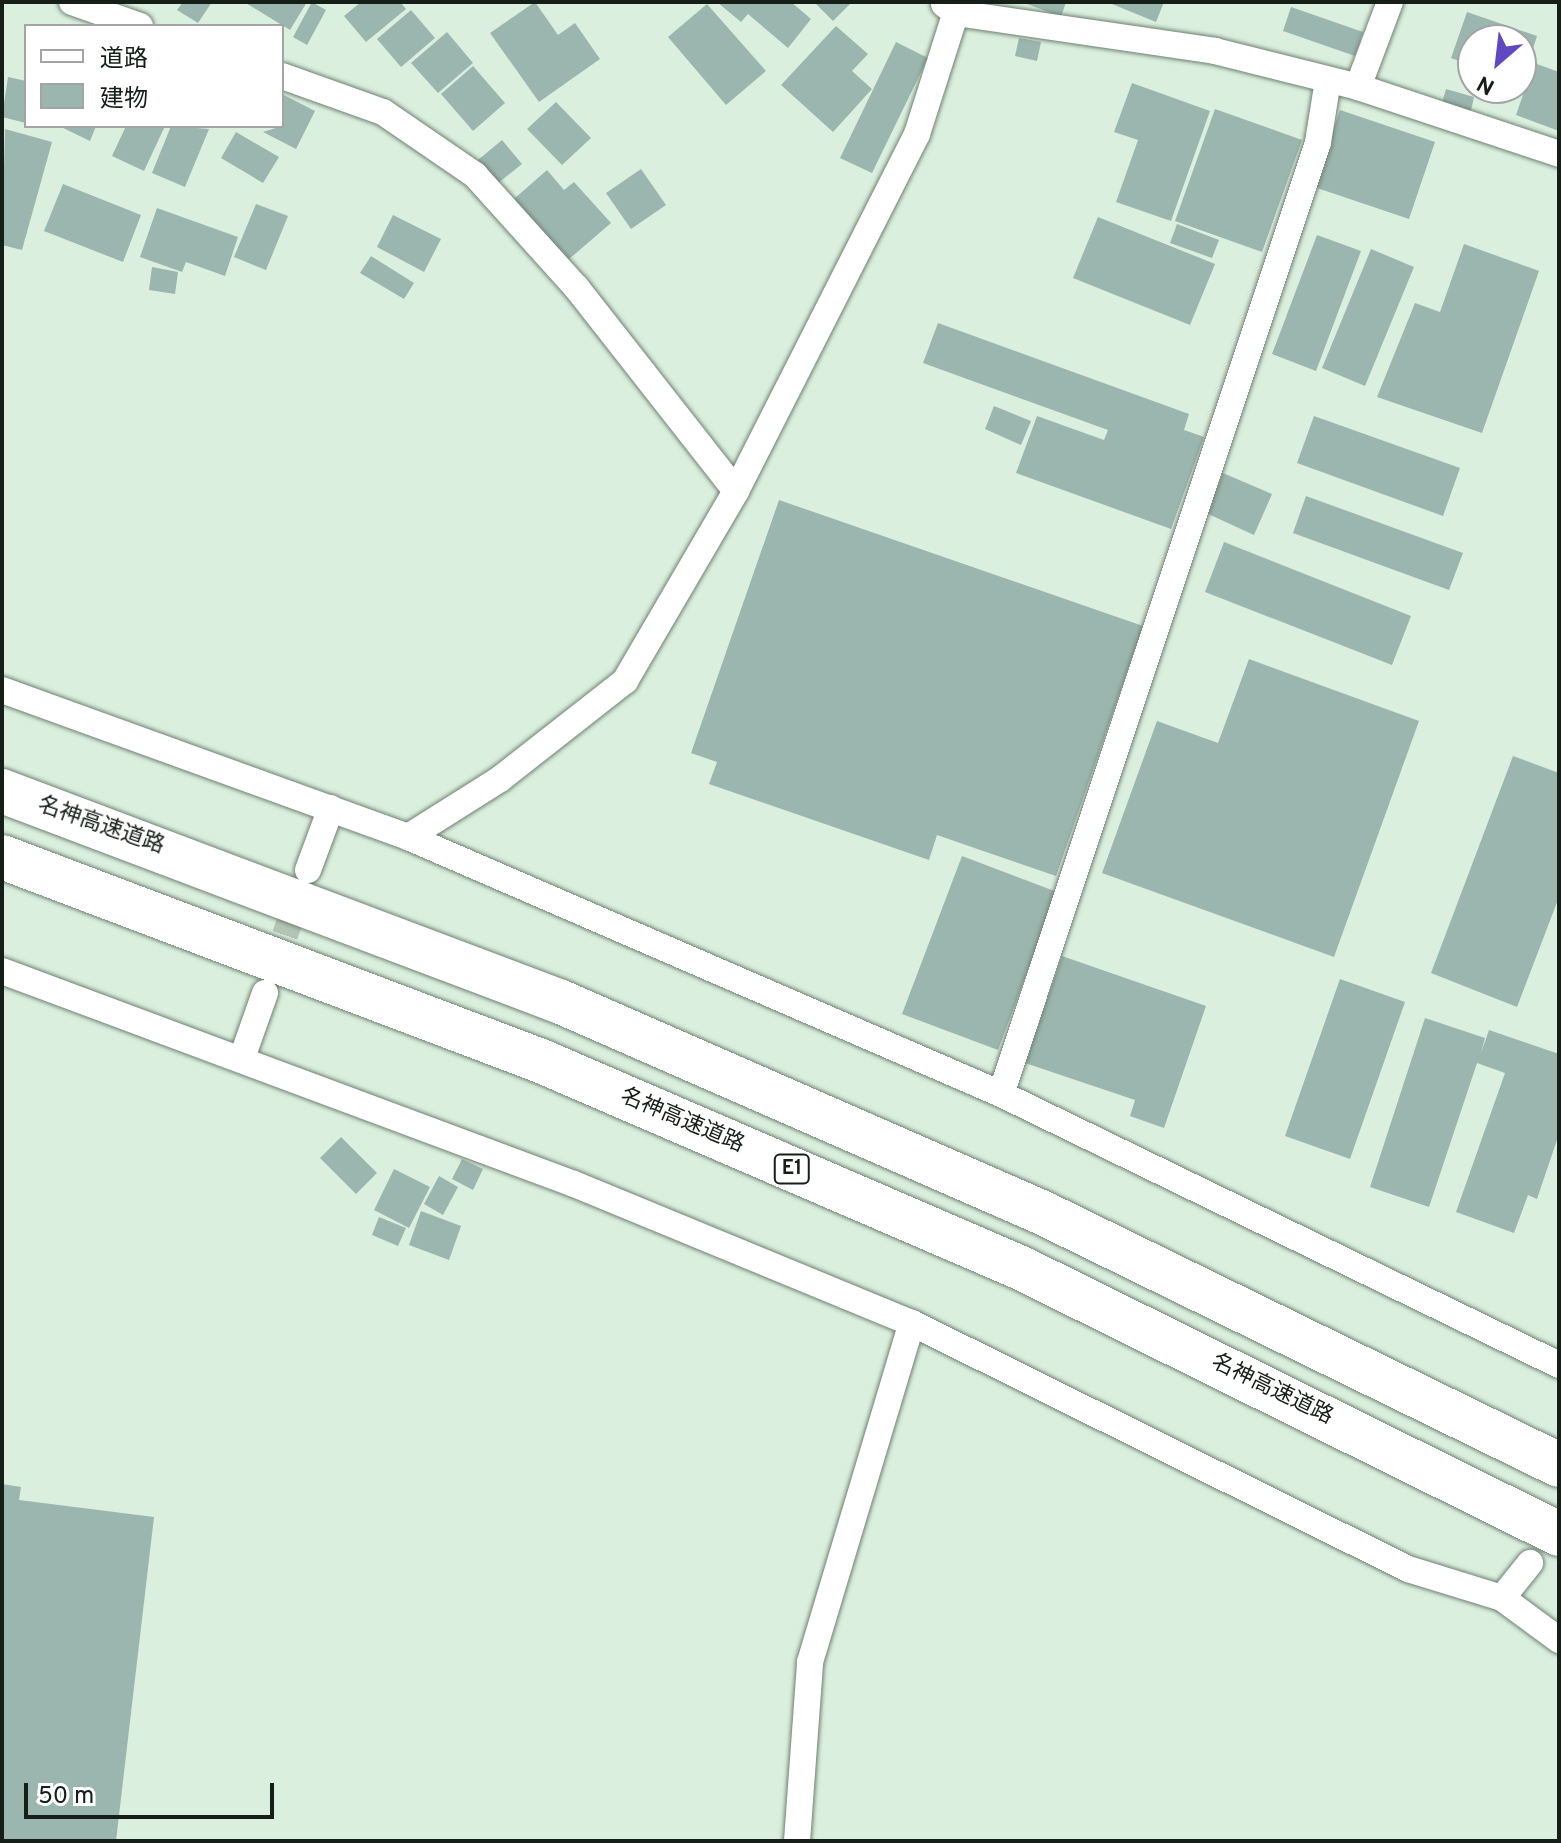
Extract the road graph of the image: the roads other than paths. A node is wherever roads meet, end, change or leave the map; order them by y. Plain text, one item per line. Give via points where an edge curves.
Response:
1 (72, 2) edge
2 (1390, 2) edge
3 (952, 6) edge
4 (134, 24) edge
5 (284, 77) edge
6 (1328, 80) junction
7 (1358, 87) junction
8 (1559, 154) edge
9 (736, 491) junction
10 (2, 690) edge
11 (2, 791) edge
12 (331, 808) junction
13 (408, 837) junction
14 (2, 857) edge
15 (308, 870) tunnel mouth
16 (2, 971) edge
17 (265, 993) tunnel mouth
18 (242, 1058) junction
19 (1001, 1094) junction
20 (912, 1323) junction
21 (1559, 1365) edge
22 (1559, 1465) edge
23 (1544, 1549) edge
24 (1502, 1598) junction
25 (1559, 1640) edge
26 (797, 1841) edge

1 - 4 street
2 - 7 street
3 - 6 street via 1215,51
3 - 9 street via 917,134
5 - 9 street via 383,112 475,175 576,287
6 - 7 street
6 - 19 street via 1318,142
7 - 8 street
9 - 13 street via 625,681 500,779
10 - 12 street
11 - 22 highway, 名神高速道路 via 561,1002 1043,1213
12 - 13 street
12 - 15 street
13 - 19 street
14 - 23 highway, 名神高速道路 / E1 via 541,1061 1021,1268
16 - 18 street
17 - 18 street
18 - 20 street via 574,1184
19 - 21 street
20 - 24 street via 1408,1569
20 - 26 street via 810,1662
23 - 24 street
24 - 25 street

